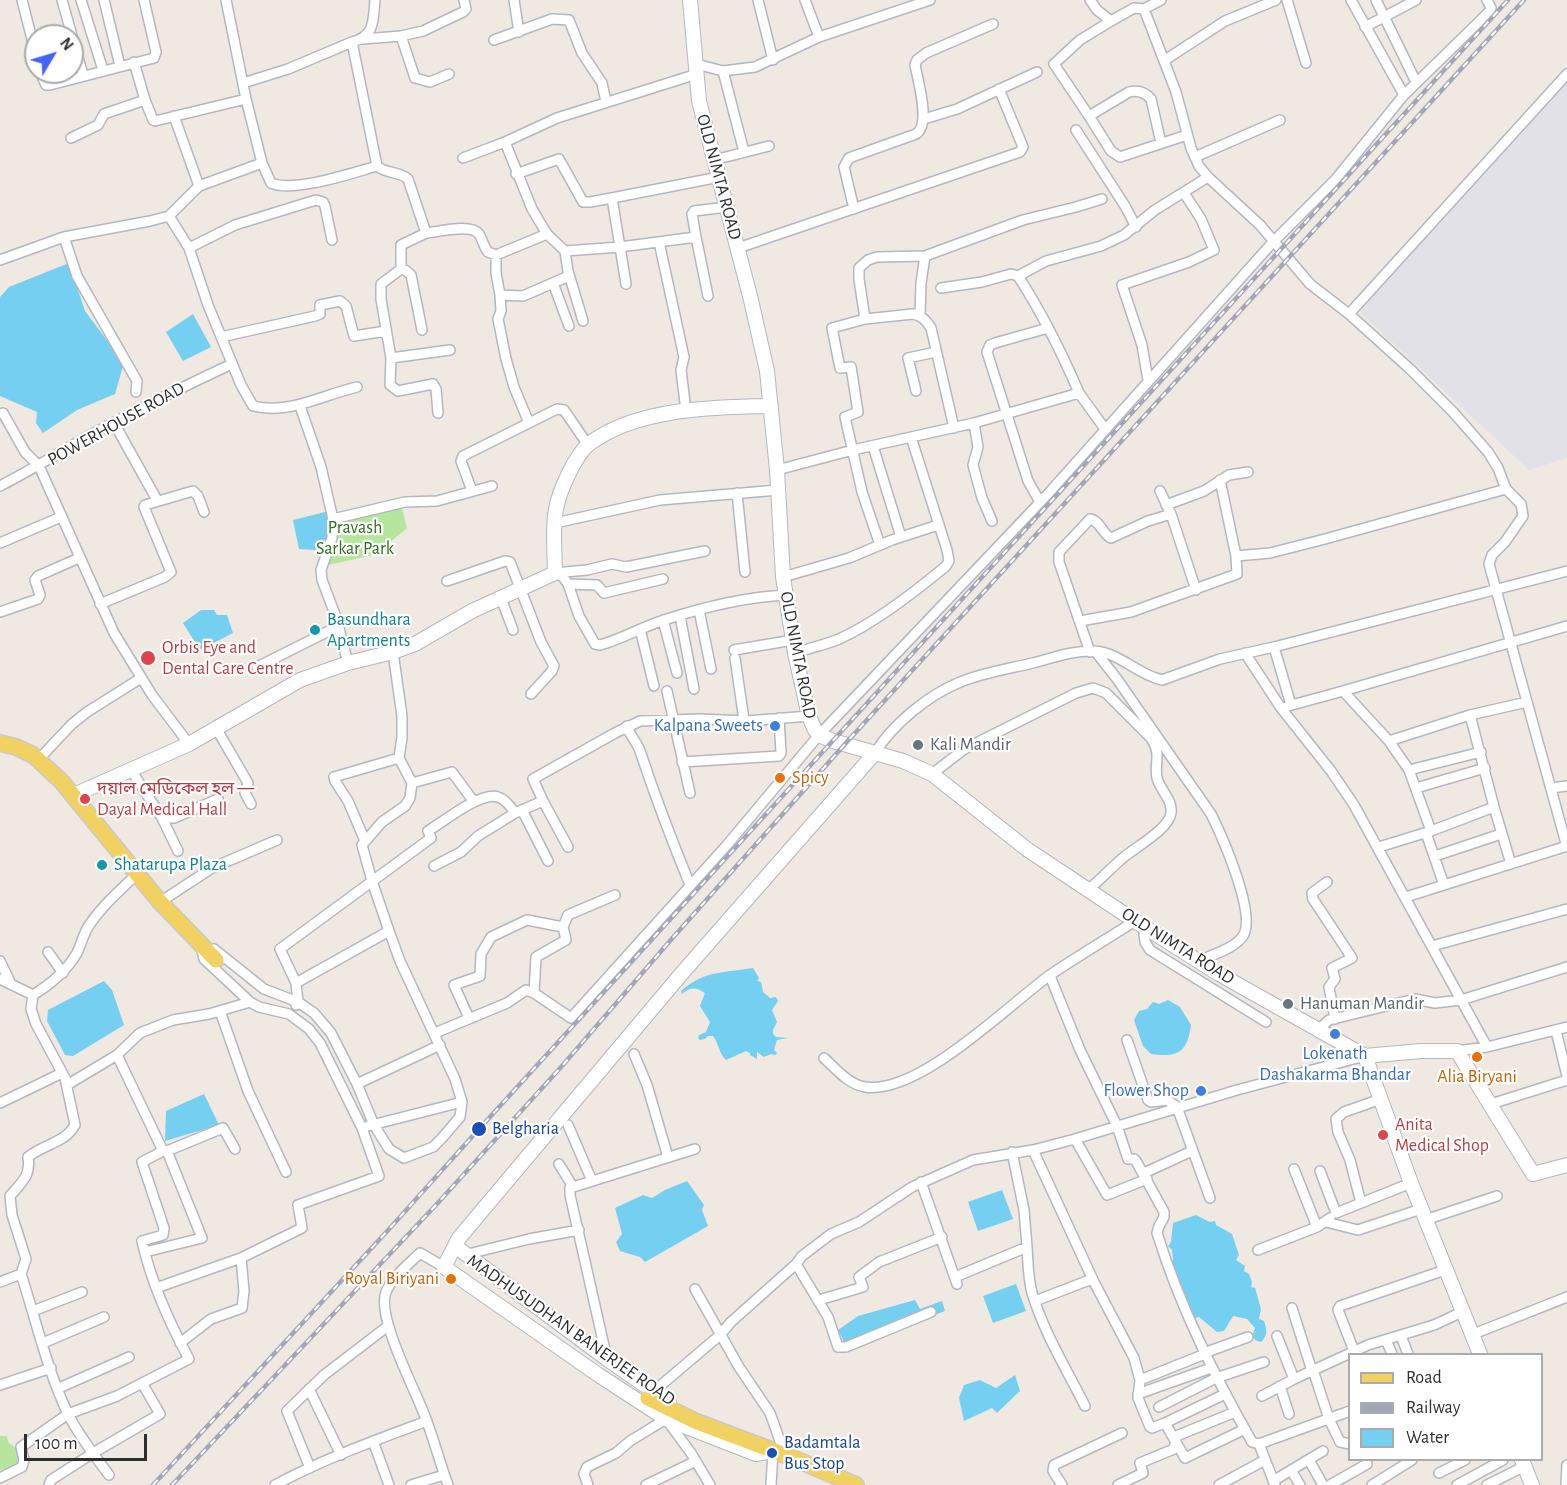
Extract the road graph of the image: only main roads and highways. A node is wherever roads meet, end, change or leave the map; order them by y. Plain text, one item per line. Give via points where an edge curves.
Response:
1 (0, 743) edge
2 (216, 960) dead end
3 (650, 1395) road end
4 (856, 1485) edge

1 - 2 main road via 38,760 74,795 136,875
3 - 4 main road via 682,1415

